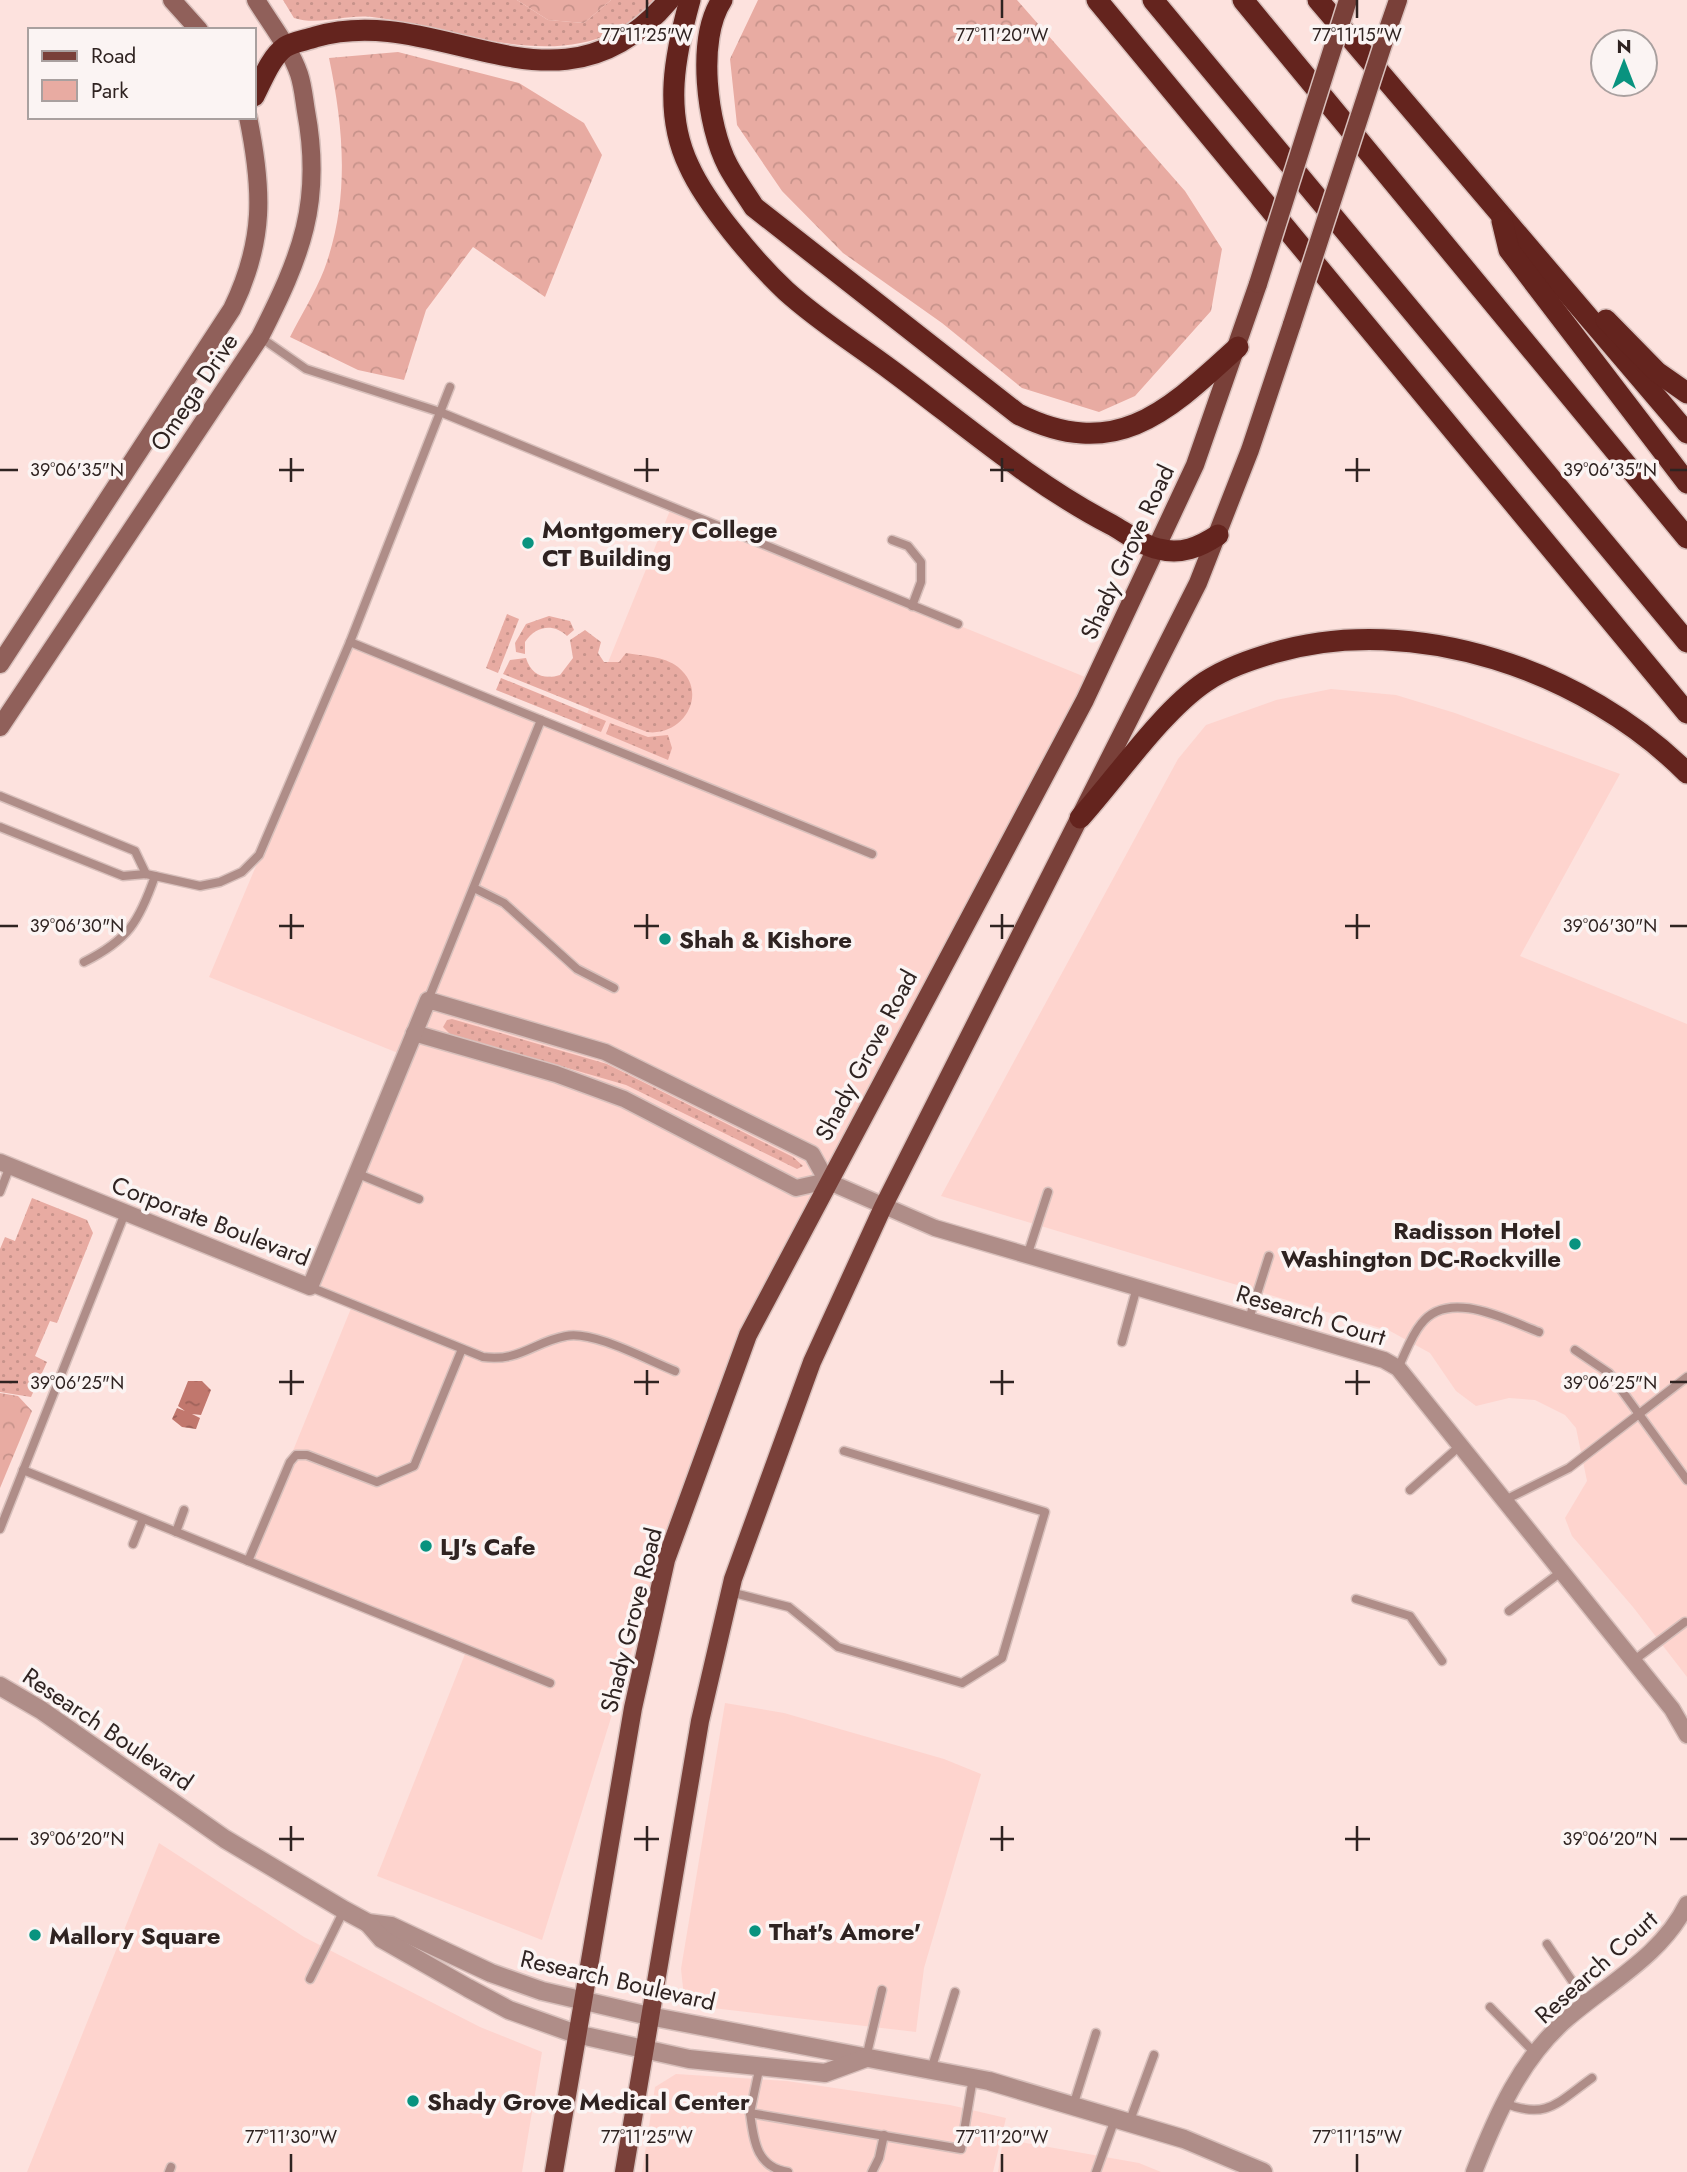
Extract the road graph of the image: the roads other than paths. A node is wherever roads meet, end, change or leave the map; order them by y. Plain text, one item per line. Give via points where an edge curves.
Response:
1 (172, 0) edge
2 (256, 0) edge
3 (669, 0) edge
4 (690, 0) edge
5 (722, 0) edge
6 (1097, 0) edge
7 (1153, 0) edge
8 (1243, 0) edge
9 (1318, 0) edge
10 (1348, 0) edge
11 (1398, 0) edge
12 (197, 28) edge
13 (285, 47) junction
14 (256, 92) edge
15 (248, 119) edge
16 (1500, 214) junction
17 (1549, 274) junction
18 (260, 337) junction
19 (1238, 347) junction
20 (450, 387) dead end
21 (1687, 393) edge
22 (440, 412) junction
23 (1687, 433) edge
24 (1687, 483) edge
25 (1218, 535) junction
26 (1687, 538) edge
27 (892, 540) dead end
28 (1158, 549) junction
29 (912, 606) junction
30 (958, 624) dead end
31 (350, 642) junction
32 (1687, 642) edge
33 (0, 664) edge
34 (1687, 713) edge
35 (541, 720) junction
36 (0, 727) edge
37 (1687, 773) edge
38 (0, 796) edge
39 (1080, 818) junction
40 (0, 827) edge
41 (872, 855) dead end
42 (150, 875) junction
43 (474, 888) junction
44 (84, 962) dead end
45 (614, 988) dead end
46 (428, 1000) junction
47 (414, 1033) junction
48 (5, 1164) edge
49 (356, 1173) junction
50 (827, 1181) junction
51 (0, 1192) edge
52 (1048, 1192) dead end
53 (419, 1199) dead end
54 (883, 1207) junction
55 (125, 1212) junction
56 (1028, 1254) junction
57 (1269, 1256) dead end
58 (310, 1287) junction
59 (1137, 1287) junction
60 (1249, 1318) junction
61 (1539, 1332) dead end
62 (1122, 1342) dead end
63 (462, 1349) junction
64 (1575, 1350) dead end
65 (1398, 1368) junction
66 (675, 1371) dead end
67 (1687, 1377) edge
68 (1639, 1414) junction
69 (1462, 1444) junction
70 (844, 1451) dead end
71 (23, 1470) junction
72 (1687, 1480) edge
73 (1410, 1490) dead end
74 (1505, 1500) junction
75 (184, 1510) dead end
76 (143, 1518) junction
77 (0, 1529) edge
78 (176, 1532) junction
79 (133, 1544) dead end
80 (248, 1561) junction
81 (1561, 1572) junction
82 (730, 1592) junction
83 (1356, 1599) dead end
84 (1509, 1611) dead end
85 (1685, 1622) dead end
86 (1442, 1661) dead end
87 (1633, 1661) junction
88 (550, 1683) dead end
89 (0, 1686) edge
90 (1687, 1735) edge
91 (1687, 1904) edge
92 (344, 1910) junction
93 (369, 1923) junction
94 (1546, 1944) dead end
95 (310, 1979) dead end
96 (882, 1990) dead end
97 (955, 1992) dead end
98 (583, 2001) junction
99 (1587, 2003) junction
100 (1490, 2007) dead end
101 (649, 2016) junction
102 (576, 2034) junction
103 (1096, 2034) dead end
104 (643, 2048) junction
105 (1536, 2053) junction
106 (1154, 2055) dead end
107 (866, 2058) junction
108 (760, 2065) junction
109 (931, 2070) junction
110 (973, 2078) junction
111 (1592, 2078) dead end
112 (1504, 2103) junction
113 (1073, 2106) junction
114 (751, 2113) junction
115 (1122, 2121) junction
116 (884, 2135) junction
117 (554, 2172) edge
118 (624, 2172) edge
119 (788, 2172) edge
120 (872, 2172) edge
121 (1096, 2172) edge
122 (1263, 2172) edge
123 (1474, 2172) edge

1 - 12 main road
2 - 13 main road, Omega Drive
3 - 13 highway via 627,41 573,58 540,60 383,29 351,29
4 - 28 highway via 676,50 673,84 678,131 688,165 713,206 783,289 954,422 1068,502
5 - 19 highway via 715,10 708,53 710,110 727,165 754,207 1018,414 1045,428 1080,434 1131,429 1180,400
6 - 34 highway
7 - 32 highway
8 - 26 highway
9 - 16 highway
10 - 19 main road, Shady Grove Road, bridge
11 - 25 main road, bridge
13 - 14 highway
13 - 18 main road, Omega Drive via 299,74 313,181 307,229 290,277
15 - 33 main road, Omega Drive via 257,162 257,238 249,274 232,309
16 - 17 highway
16 - 24 highway via 1509,250
17 - 21 highway via 1582,296 1657,372
17 - 23 highway
18 - 22 lane via 306,369
18 - 36 main road, Omega Drive
19 - 28 main road, Shady Grove Road
20 - 22 lane
22 - 29 lane
22 - 31 lane
25 - 28 highway via 1183,551
25 - 39 main road
27 - 29 lane via 908,546 921,562 921,582
28 - 50 main road, Shady Grove Road via 1085,700
29 - 30 lane
31 - 35 lane
31 - 42 lane via 260,855 242,872 200,886
35 - 41 lane
35 - 43 lane
37 - 39 highway via 1621,717 1539,674 1436,643 1375,638 1298,646 1242,663 1208,680 1169,714
38 - 42 lane via 135,851
39 - 54 main road
40 - 42 lane via 123,876
42 - 44 lane via 141,915 131,931
43 - 45 lane via 504,903 577,969
43 - 46 lane
46 - 47 street, Corporate Boulevard
46 - 50 street via 605,1052 647,1070 812,1154
47 - 49 street, Corporate Boulevard
47 - 50 street via 624,1099 796,1188
48 - 51 lane
48 - 55 street, Corporate Boulevard
49 - 53 lane
49 - 58 street, Corporate Boulevard
50 - 54 street
50 - 98 main road, Shady Grove Road via 748,1335 666,1560 633,1708
52 - 56 lane
54 - 56 street, Research Court via 935,1228
54 - 82 main road via 812,1362
55 - 58 street, Corporate Boulevard
55 - 71 lane
56 - 59 street, Research Court
57 - 60 lane
58 - 63 lane
59 - 60 street, Research Court
59 - 62 lane
60 - 65 street, Research Court
61 - 65 lane via 1481,1311 1438,1310 1421,1322
63 - 66 lane via 503,1360 566,1336 583,1336
63 - 80 lane via 414,1466 377,1482 296,1455
64 - 68 lane via 1609,1373
65 - 69 street, Research Court
67 - 68 lane
68 - 72 lane
68 - 74 lane via 1569,1468
69 - 73 lane
69 - 74 street, Research Court
70 - 82 lane via 1045,1512 1002,1658 962,1683 838,1647 789,1607
71 - 76 lane
71 - 77 lane
74 - 81 street, Research Court
75 - 78 lane
76 - 78 lane
76 - 79 lane
78 - 80 lane
80 - 88 lane
81 - 84 lane
81 - 87 street, Research Court
82 - 101 main road via 700,1721
83 - 86 lane via 1410,1616
85 - 87 lane
87 - 90 street, Research Court
89 - 92 street, Research Boulevard via 225,1839
91 - 99 street, Research Court via 1678,1923 1635,1968
92 - 93 street, Research Boulevard
92 - 95 lane
93 - 98 street, Research Boulevard via 391,1926 491,1973
93 - 102 street, Research Boulevard via 382,1939 468,1989 509,2010
94 - 99 lane
96 - 107 lane
97 - 109 lane
98 - 101 street, Research Boulevard
98 - 102 main road, Shady Grove Road
99 - 105 street, Research Court
100 - 105 lane
101 - 104 main road
101 - 107 street, Research Boulevard
102 - 104 street, Research Boulevard
102 - 117 main road, Shady Grove Road
103 - 113 lane
104 - 108 street, Research Boulevard via 689,2059
104 - 118 main road
105 - 112 street, Research Court
106 - 115 lane
107 - 108 street, Research Boulevard via 825,2073
107 - 109 street, Research Boulevard
108 - 114 lane
109 - 110 street, Research Boulevard
110 - 113 street, Research Boulevard
110 - 116 lane via 961,2149
111 - 112 lane via 1541,2112 1526,2112
112 - 123 street, Research Court
113 - 115 street, Research Boulevard
114 - 116 lane
114 - 119 lane via 762,2160
115 - 121 lane
115 - 122 street, Research Boulevard via 1184,2139
116 - 120 lane

